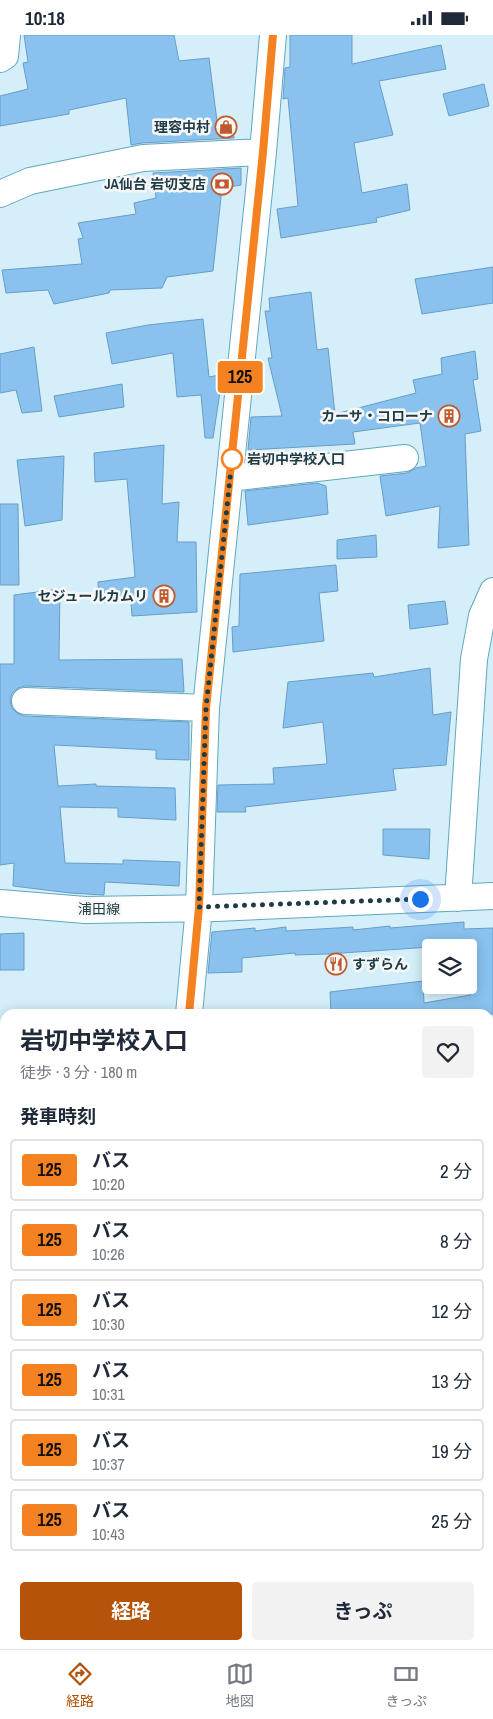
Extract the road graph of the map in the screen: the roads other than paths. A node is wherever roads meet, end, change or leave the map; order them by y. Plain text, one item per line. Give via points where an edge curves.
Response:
1 (7, 35) edge
2 (273, 35) edge
3 (0, 59) edge
4 (263, 152) junction
5 (0, 194) edge
6 (405, 458) dead end
7 (230, 478) junction
8 (493, 591) edge
9 (25, 701) dead end
10 (206, 708) junction
11 (493, 896) edge
12 (458, 898) junction
13 (0, 903) edge
14 (199, 907) junction
15 (189, 1009) edge

1 - 3 street via 5,56
2 - 4 street
4 - 5 street via 143,158 30,181
4 - 7 street
6 - 7 street
7 - 10 street
8 - 12 street via 482,616 474,659
9 - 10 street
10 - 14 street
11 - 12 street, 浦田線
12 - 14 street, 浦田線
13 - 14 street, 浦田線 via 85,910
14 - 15 street

